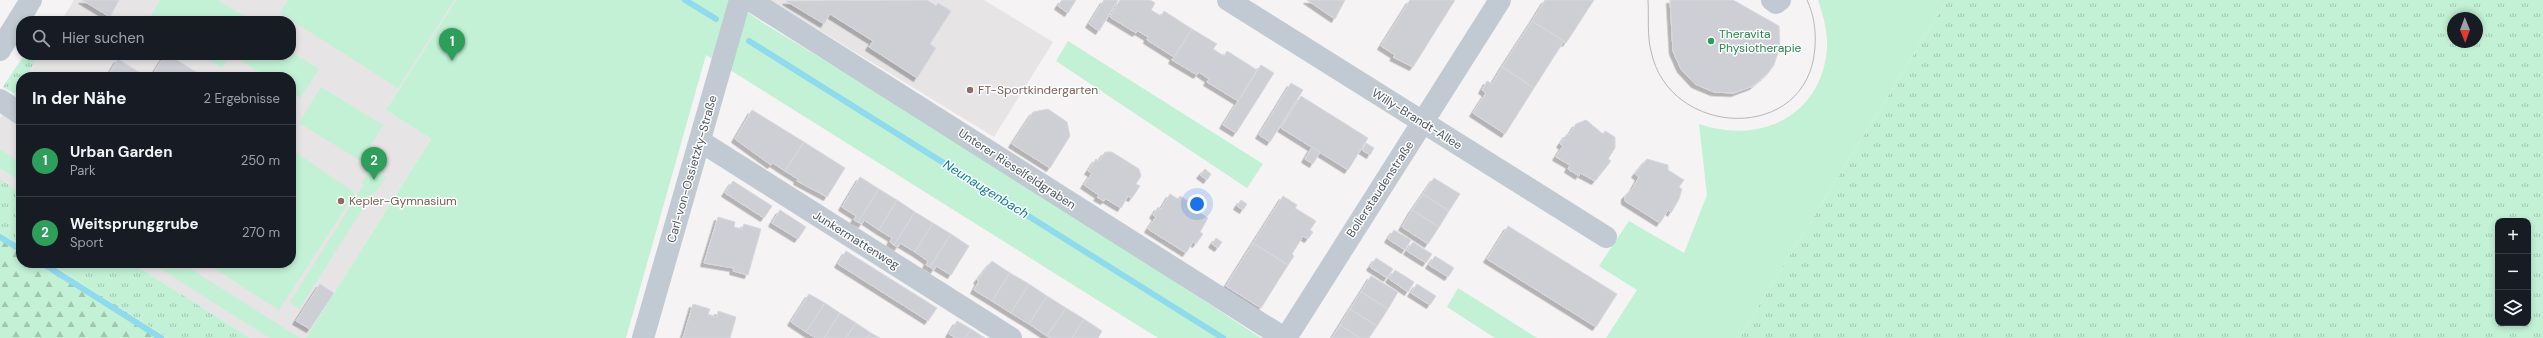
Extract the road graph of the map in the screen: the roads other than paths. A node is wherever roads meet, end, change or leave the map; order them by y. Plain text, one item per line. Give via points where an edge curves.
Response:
1 (31, 0) edge
2 (750, 0) edge
3 (1228, 0) edge
4 (1500, 0) edge
5 (738, 8) edge
6 (21, 16) edge
7 (16, 24) edge
8 (0, 50) edge
9 (0, 100) edge
10 (16, 111) edge
11 (1422, 123) junction
12 (700, 141) junction
13 (1606, 237) dead end
14 (643, 338) edge
15 (1012, 338) edge
16 (1285, 338) edge

1 - 6 street
2 - 16 street, Unterer Rieselfeldgraben
3 - 11 street, Willy-Brandt-Allee
4 - 11 street, Bollerstaudenstraße
5 - 12 street, Carl-von-Ossietzky-Straße
7 - 8 street
9 - 10 street
11 - 13 street, Willy-Brandt-Allee
11 - 16 street, Bollerstaudenstraße
12 - 14 street, Carl-von-Ossietzky-Straße
12 - 15 street, Junkermattenweg

